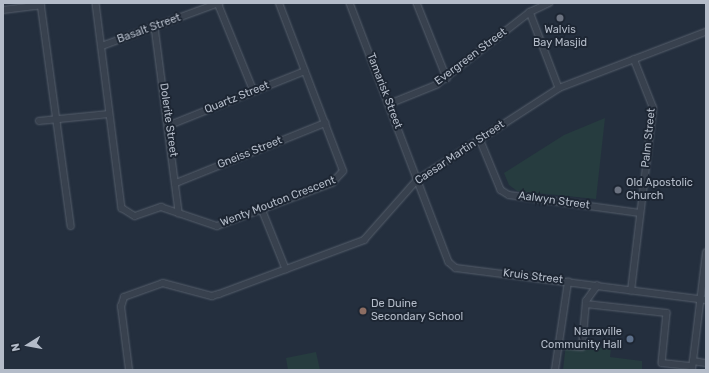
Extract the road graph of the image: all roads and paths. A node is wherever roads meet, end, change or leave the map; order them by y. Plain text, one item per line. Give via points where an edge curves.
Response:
1 (96, 3) edge
2 (218, 3) edge
3 (279, 3) edge
4 (350, 3) edge
5 (417, 3) edge
6 (549, 3) edge
7 (41, 4) edge
8 (3, 10) edge
9 (530, 12) junction
10 (155, 27) junction
11 (706, 32) edge
12 (102, 46) junction
13 (634, 60) junction
14 (305, 71) junction
15 (447, 78) junction
16 (559, 88) junction
17 (254, 91) junction
18 (389, 104) junction
19 (109, 114) junction
20 (57, 119) junction
21 (39, 121) dead end
22 (324, 122) junction
23 (170, 125) junction
24 (480, 139) junction
25 (417, 180) junction
26 (176, 182) junction
27 (262, 209) junction
28 (179, 213) junction
29 (640, 213) junction
30 (70, 226) dead end
31 (706, 252) edge
32 (286, 269) junction
33 (568, 282) junction
34 (597, 286) junction
35 (631, 291) junction
36 (703, 300) edge
37 (586, 304) junction
38 (559, 345) junction
39 (706, 363) edge
40 (692, 366) edge
41 (129, 370) edge
42 (555, 370) edge

1 - 12 street, Wenty Mouton Crescent
2 - 10 street, Basalt Street
2 - 17 street
3 - 14 street, Wenty Mouton Crescent
4 - 18 street, Tamarisk Street
5 - 15 street
6 - 9 street, Evergreen Street
7 - 8 street
7 - 20 street
9 - 15 street, Evergreen Street
9 - 16 street
10 - 12 street, Basalt Street
10 - 23 street, Dolerite Street
11 - 13 street, Caesar Martin Street
12 - 19 street, Wenty Mouton Crescent
13 - 16 street, Caesar Martin Street
13 - 29 street, Palm Street via 653,108
14 - 17 street, Quartz Street
14 - 22 street, Wenty Mouton Crescent
15 - 18 street, Evergreen Street
16 - 24 street, Caesar Martin Street
17 - 23 street, Quartz Street
18 - 25 street, Tamarisk Street
19 - 20 street
19 - 28 street, Wenty Mouton Crescent via 122,208 135,216 161,206
20 - 21 street
20 - 30 street
22 - 26 street, Gneiss Street
22 - 27 street, Wenty Mouton Crescent via 343,166 340,178
23 - 26 street, Dolerite Street
24 - 25 street, Caesar Martin Street
24 - 29 street, Aalwyn Street via 501,190 509,195
25 - 32 street, Caesar Martin Street via 364,240
25 - 33 street, Kruis Street via 449,262 456,268
26 - 28 street, Dolerite Street
27 - 28 street, Wenty Mouton Crescent via 217,226
27 - 32 street
29 - 35 street, Palm Street
31 - 36 street
32 - 41 street, Caesar Martin Street via 212,296 163,283 124,297 121,307
33 - 34 street, Kruis Street
33 - 38 street
34 - 35 street, Kruis Street
34 - 37 street
35 - 36 street, Kruis Street
36 - 40 street
37 - 38 street via 582,347
37 - 40 street via 667,314 662,363
38 - 42 street
39 - 40 street

